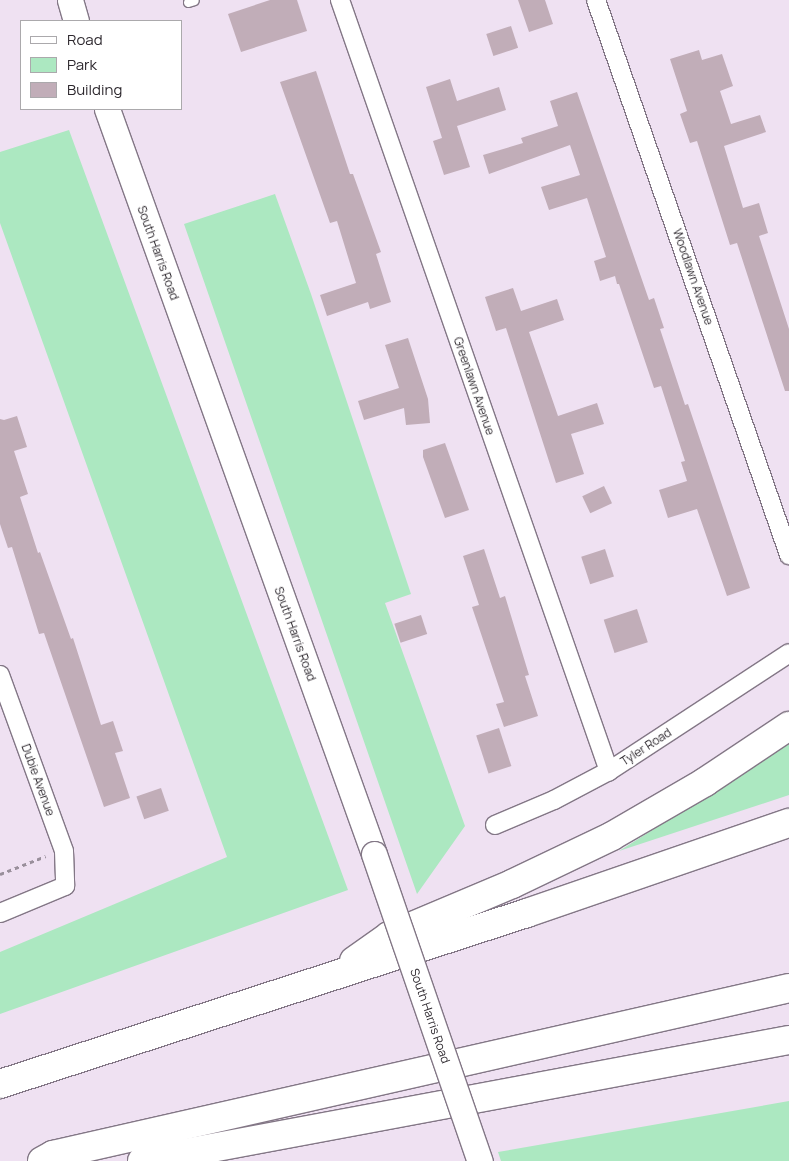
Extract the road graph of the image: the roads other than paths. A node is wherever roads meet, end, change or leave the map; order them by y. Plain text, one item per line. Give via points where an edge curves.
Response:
1 (70, 0) edge
2 (340, 0) edge
3 (596, 0) edge
4 (76, 20) edge
5 (107, 110) edge
6 (789, 555) edge
7 (789, 653) edge
8 (0, 675) edge
9 (789, 726) edge
10 (610, 771) junction
11 (789, 823) edge
12 (495, 825) dead end
13 (0, 913) edge
14 (333, 977) junction
15 (789, 988) edge
16 (789, 1040) edge
17 (0, 1084) edge
18 (42, 1161) edge
19 (142, 1161) edge
20 (480, 1161) edge

1 - 4 main road
2 - 10 street, Greenlawn Avenue
3 - 6 street, Woodlawn Avenue
5 - 20 main road, South Harris Road, bridge via 374,854
7 - 10 street, Tyler Road
8 - 13 street, Dubie Avenue via 64,851 65,886
9 - 14 highway via 705,782 612,836 512,884 389,936
10 - 12 street, Tyler Road
11 - 14 highway
14 - 17 highway
15 - 18 highway via 53,1155
16 - 19 highway

